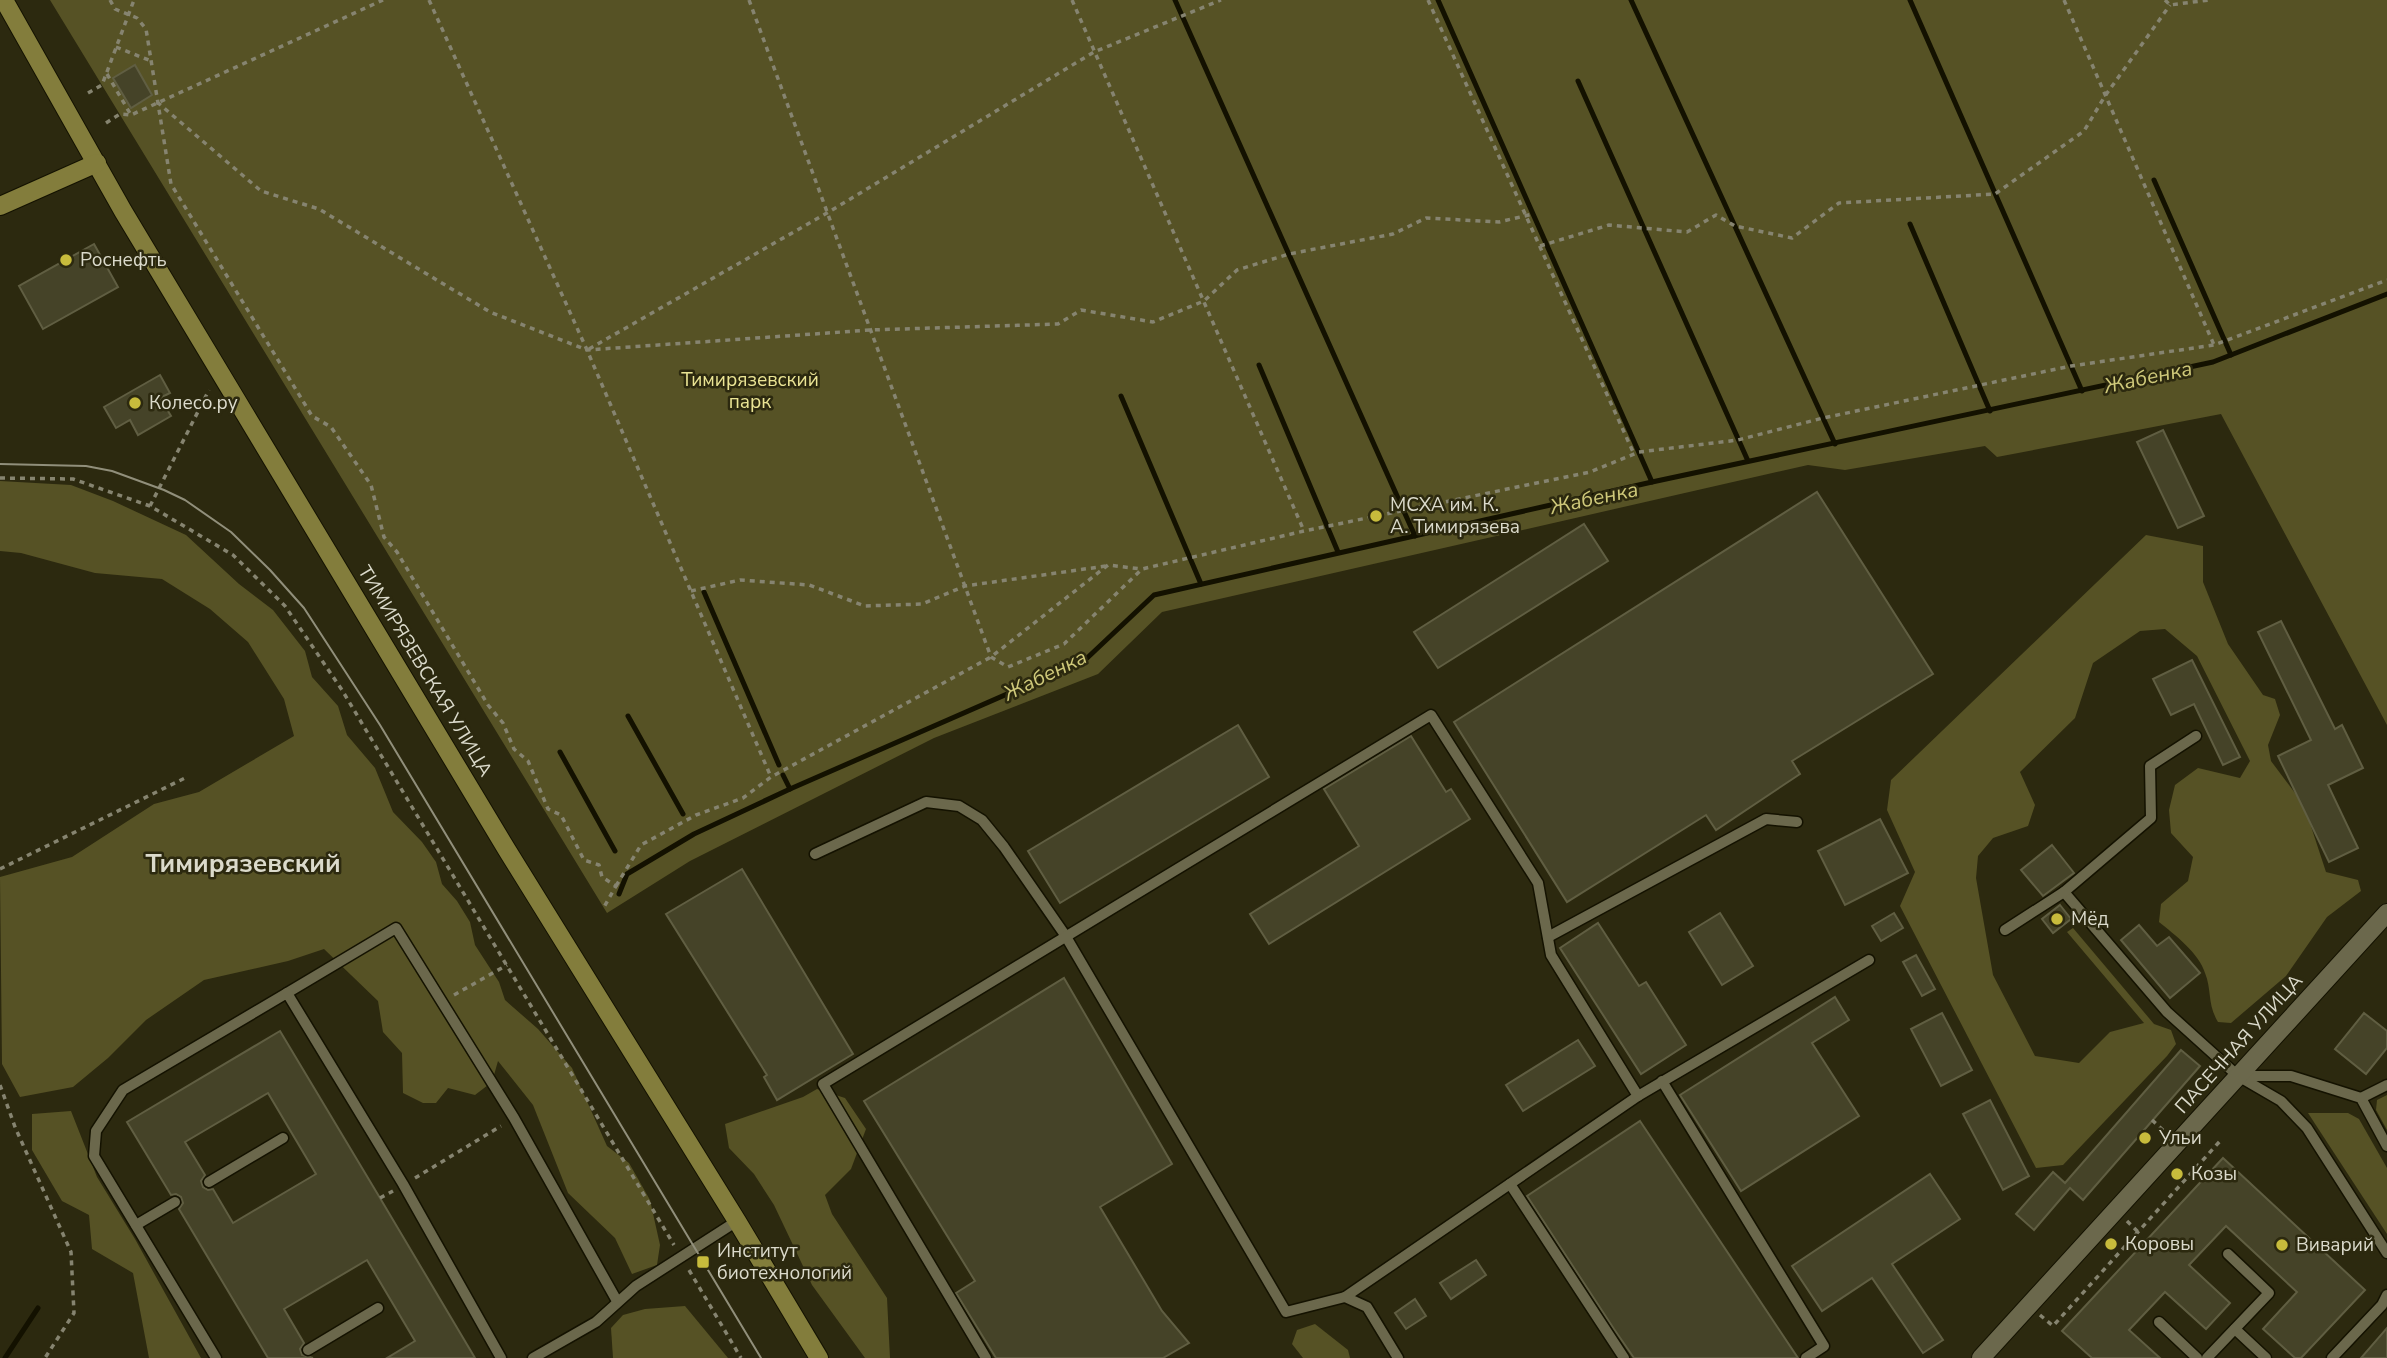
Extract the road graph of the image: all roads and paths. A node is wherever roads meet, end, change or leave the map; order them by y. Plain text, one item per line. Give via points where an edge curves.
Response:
1 (2, 0) edge
2 (110, 0) edge
3 (134, 0) edge
4 (383, 0) edge
5 (429, 0) edge
6 (749, 0) edge
7 (1072, 0) edge
8 (1221, 0) edge
9 (1428, 0) edge
10 (2064, 0) edge
11 (2165, 0) edge
12 (2209, 0) edge
13 (2171, 5) junction
14 (128, 14) junction
15 (116, 47) junction
16 (1094, 52) junction
17 (151, 61) junction
18 (106, 74) junction
19 (88, 93) dead end
20 (2105, 96) junction
21 (157, 102) junction
22 (131, 115) junction
23 (106, 123) dead end
24 (97, 163) junction
25 (0, 206) edge
26 (827, 213) junction
27 (1533, 214) dead end
28 (1527, 217) junction
29 (1539, 246) junction
30 (2387, 280) edge
31 (1204, 301) junction
32 (870, 330) junction
33 (2214, 345) junction
34 (587, 350) junction
35 (219, 370) junction
36 (1634, 454) junction
37 (0, 478) edge
38 (150, 506) junction
39 (1304, 531) junction
40 (1108, 565) junction
41 (1142, 569) junction
42 (965, 586) junction
43 (691, 591) junction
44 (991, 657) junction
45 (2196, 736) dead end
46 (771, 777) junction
47 (185, 778) dead end
48 (1797, 822) dead end
49 (815, 854) dead end
50 (0, 869) edge
51 (616, 886) junction
52 (2064, 892) junction
53 (604, 907) dead end
54 (2387, 913) edge
55 (2005, 930) dead end
56 (1065, 935) junction
57 (1548, 937) junction
58 (1868, 960) dead end
59 (507, 965) junction
60 (287, 993) junction
61 (442, 1002) junction
62 (2238, 1076) junction
63 (1662, 1081) junction
64 (2387, 1085) edge
65 (0, 1086) edge
66 (1639, 1096) junction
67 (2361, 1098) junction
68 (514, 1118) junction
69 (283, 1138) dead end
70 (2221, 1140) dead end
71 (2387, 1146) edge
72 (209, 1182) dead end
73 (403, 1184) junction
74 (1510, 1184) junction
75 (380, 1198) dead end
76 (175, 1202) dead end
77 (737, 1220) junction
78 (136, 1225) junction
79 (2387, 1252) edge
80 (2228, 1254) dead end
81 (681, 1256) junction
82 (2387, 1295) edge
83 (1345, 1297) junction
84 (617, 1301) junction
85 (2029, 1305) junction
86 (378, 1308) dead end
87 (2159, 1322) dead end
88 (2235, 1329) junction
89 (308, 1350) dead end
90 (45, 1358) edge
91 (216, 1358) edge
92 (501, 1358) edge
93 (533, 1358) edge
94 (741, 1358) edge
95 (819, 1358) edge
96 (986, 1358) edge
97 (1398, 1358) edge
98 (1625, 1358) edge
99 (1806, 1358) edge
100 (1981, 1358) edge
101 (2197, 1358) edge
102 (2207, 1358) edge
103 (2266, 1358) edge
104 (2332, 1358) edge

1 - 24 main road, ТИМИРЯЗЕВСКАЯ УЛИЦА
2 - 14 path via 115,9
3 - 14 path
4 - 21 path
5 - 34 path
6 - 26 path
7 - 16 path
8 - 16 path
9 - 28 path
10 - 20 path
11 - 13 path
12 - 13 path
13 - 20 path
14 - 15 path
14 - 17 path via 146,29
15 - 17 path
15 - 18 path
16 - 26 path
16 - 31 path
17 - 21 path
18 - 19 path via 102,85
18 - 22 path
20 - 29 path via 2084,131 1995,194 1839,203 1792,238 1735,226 1716,215 1687,232 1609,225
20 - 33 path
21 - 22 path
21 - 34 path via 261,191 319,209 490,312
21 - 51 path via 171,184 312,416 331,427 371,485 384,537 503,723 514,749 528,761 548,809 561,816 584,860 599,865 602,877
22 - 23 path via 120,114
24 - 25 main road
24 - 35 main road, ТИМИРЯЗЕВСКАЯ УЛИЦА
26 - 32 path
26 - 34 path
27 - 28 path
28 - 29 path
28 - 31 path via 1499,222 1426,218 1393,233 1289,254 1237,270
29 - 36 path
30 - 33 path
31 - 32 path via 1153,322 1081,310 1058,324
31 - 39 path
32 - 34 path
32 - 42 path
33 - 36 path via 2071,366 1738,440
34 - 43 path
35 - 38 path
35 - 77 main road, ТИМИРЯЗЕВСКАЯ УЛИЦА via 507,850
36 - 39 path via 1590,472
37 - 38 path via 73,479
38 - 59 path via 233,555 285,606 342,690
39 - 41 path
40 - 41 path
40 - 42 path
40 - 44 path
41 - 44 path via 1064,644 1008,667
42 - 43 path via 922,604 865,606 809,585 740,580
42 - 44 path
43 - 46 path
44 - 46 path
45 - 52 lane via 2150,766 2151,818
46 - 51 path via 743,798 696,815 641,845
47 - 50 path
48 - 57 lane via 1766,819
49 - 56 lane via 926,802 959,806 982,820
51 - 53 path
52 - 55 lane
52 - 62 lane via 2167,1012
54 - 62 street, ПАСЕЧНАЯ УЛИЦА
56 - 57 lane via 1431,715 1538,883
56 - 83 lane via 1286,1311
56 - 96 lane via 823,1084
57 - 66 lane via 1551,956
58 - 63 lane
59 - 61 path
59 - 81 path
60 - 61 lane via 396,928
60 - 73 lane
60 - 78 lane via 122,1090 96,1131 94,1156
61 - 68 lane
62 - 67 lane via 2291,1076
62 - 79 lane via 2281,1101 2307,1128
62 - 85 street, ПАСЕЧНАЯ УЛИЦА
63 - 66 lane
63 - 99 lane via 1824,1346
64 - 67 lane
65 - 90 path via 71,1252 74,1313
66 - 74 lane
67 - 71 lane
68 - 73 path
68 - 84 lane
69 - 72 lane
70 - 85 path via 2053,1326
73 - 75 path
73 - 92 lane
74 - 83 lane
74 - 98 lane
76 - 78 lane
77 - 81 lane
77 - 95 main road, ТИМИРЯЗЕВСКАЯ УЛИЦА
78 - 91 lane
80 - 88 lane via 2269,1293
81 - 84 lane
81 - 94 path
82 - 104 lane
83 - 97 lane via 1367,1307
84 - 93 lane via 596,1322
85 - 100 street, ПАСЕЧНАЯ УЛИЦА
86 - 89 lane
87 - 101 lane
88 - 102 lane
88 - 103 lane

